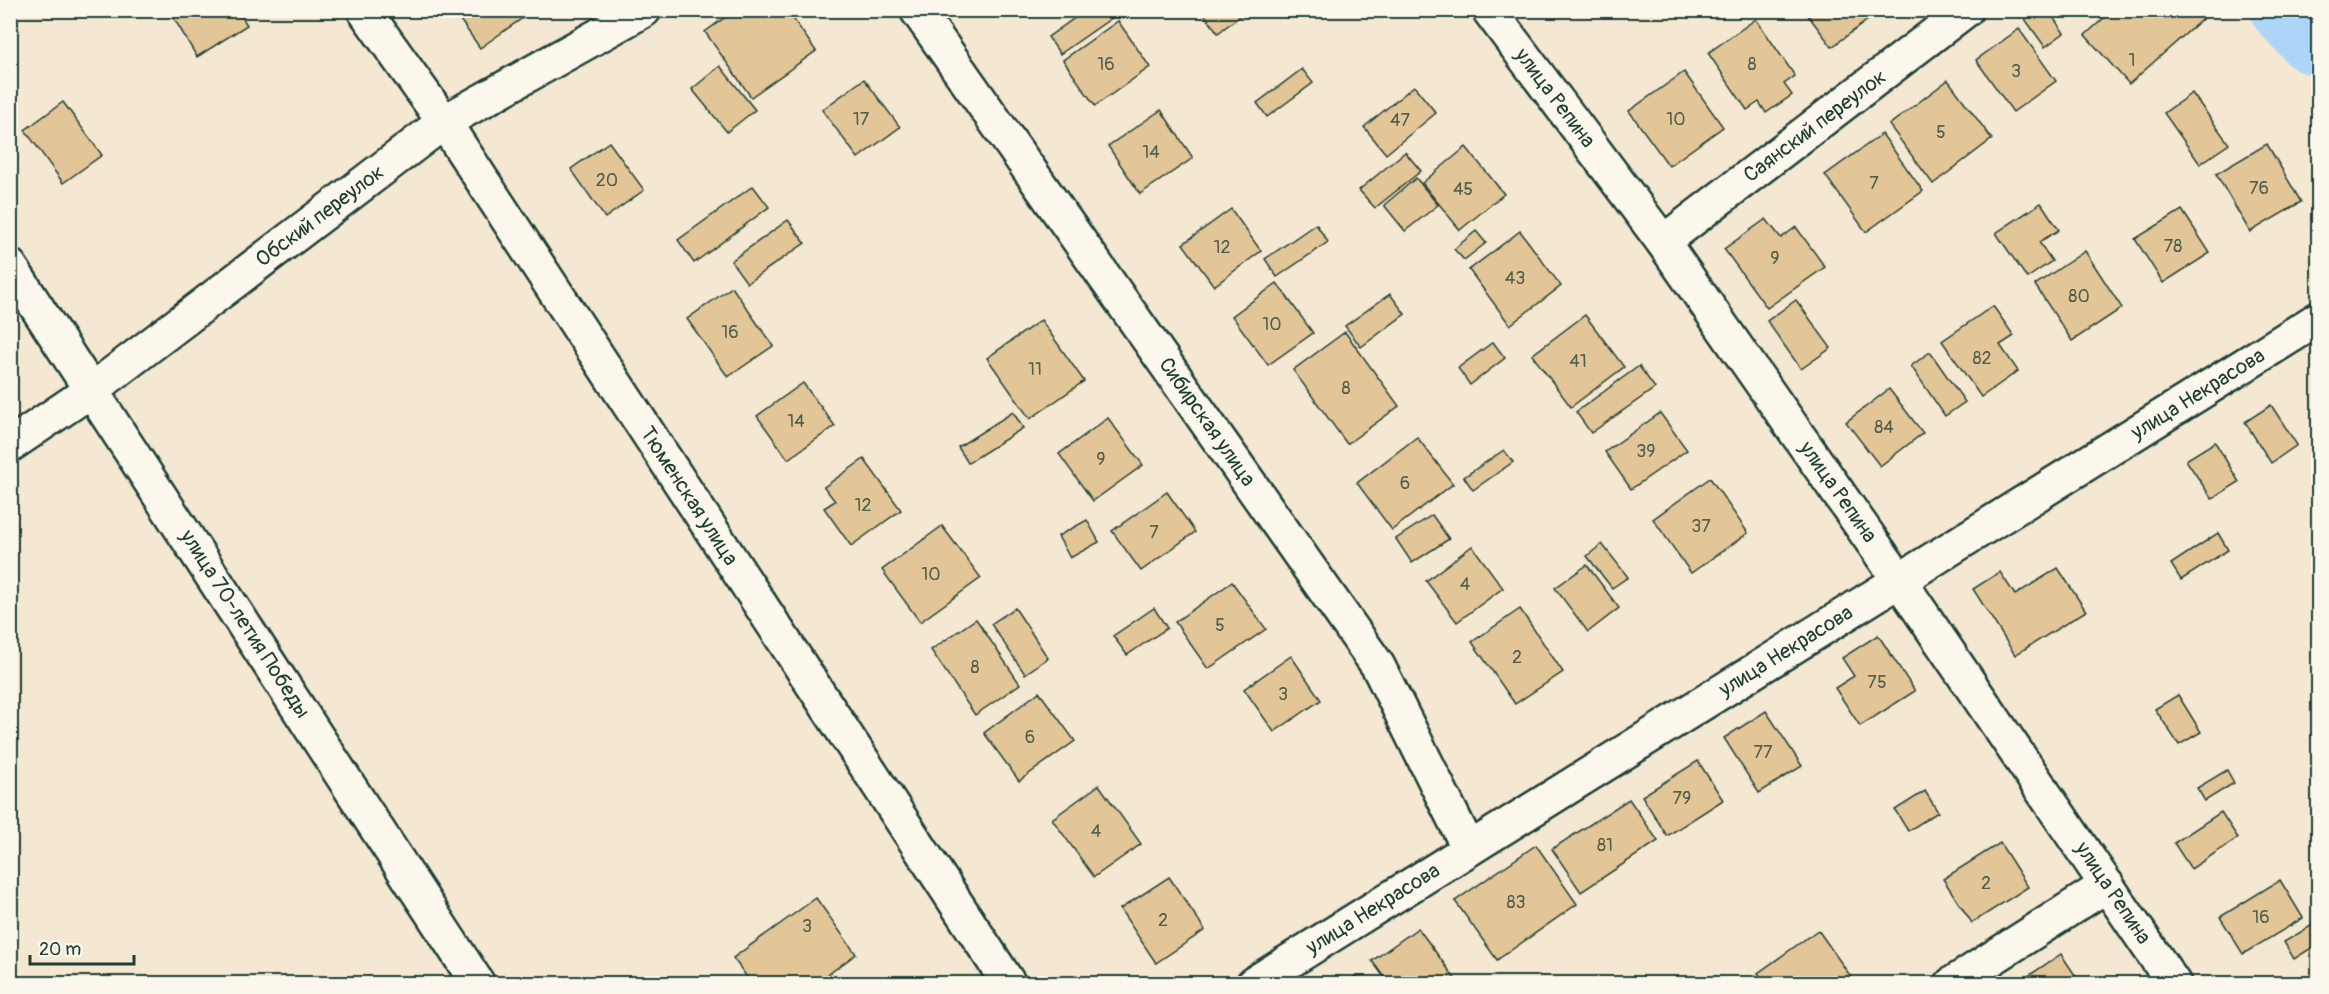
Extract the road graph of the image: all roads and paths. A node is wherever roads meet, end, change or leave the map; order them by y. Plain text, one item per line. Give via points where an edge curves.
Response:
1 (364, 10) edge
2 (644, 10) edge
3 (917, 10) edge
4 (1489, 10) edge
5 (1966, 10) edge
6 (444, 122) junction
7 (1663, 242) junction
8 (10, 266) edge
9 (2319, 319) edge
10 (93, 389) junction
11 (10, 445) edge
12 (1899, 580) junction
13 (1469, 849) junction
14 (2107, 885) junction
15 (478, 984) edge
16 (1009, 984) edge
17 (1253, 984) edge
18 (1952, 984) edge
19 (2174, 984) edge

1 - 6 street, Тюменская улица
2 - 6 street, Обский переулок
3 - 13 street, Сибирская улица via 1378,666
4 - 7 street, улица Репина
5 - 7 street, Саянский переулок
6 - 10 street, Обский переулок
6 - 16 street, Тюменская улица
7 - 12 street, улица Репина
8 - 10 street, улица 70-летия Победы
9 - 12 street, улица Некрасова
10 - 11 street, Обский переулок
10 - 15 street, улица 70-летия Победы
12 - 13 street, улица Некрасова
12 - 14 street, улица Репина
13 - 17 street, улица Некрасова
14 - 18 street
14 - 19 street, улица Репина

